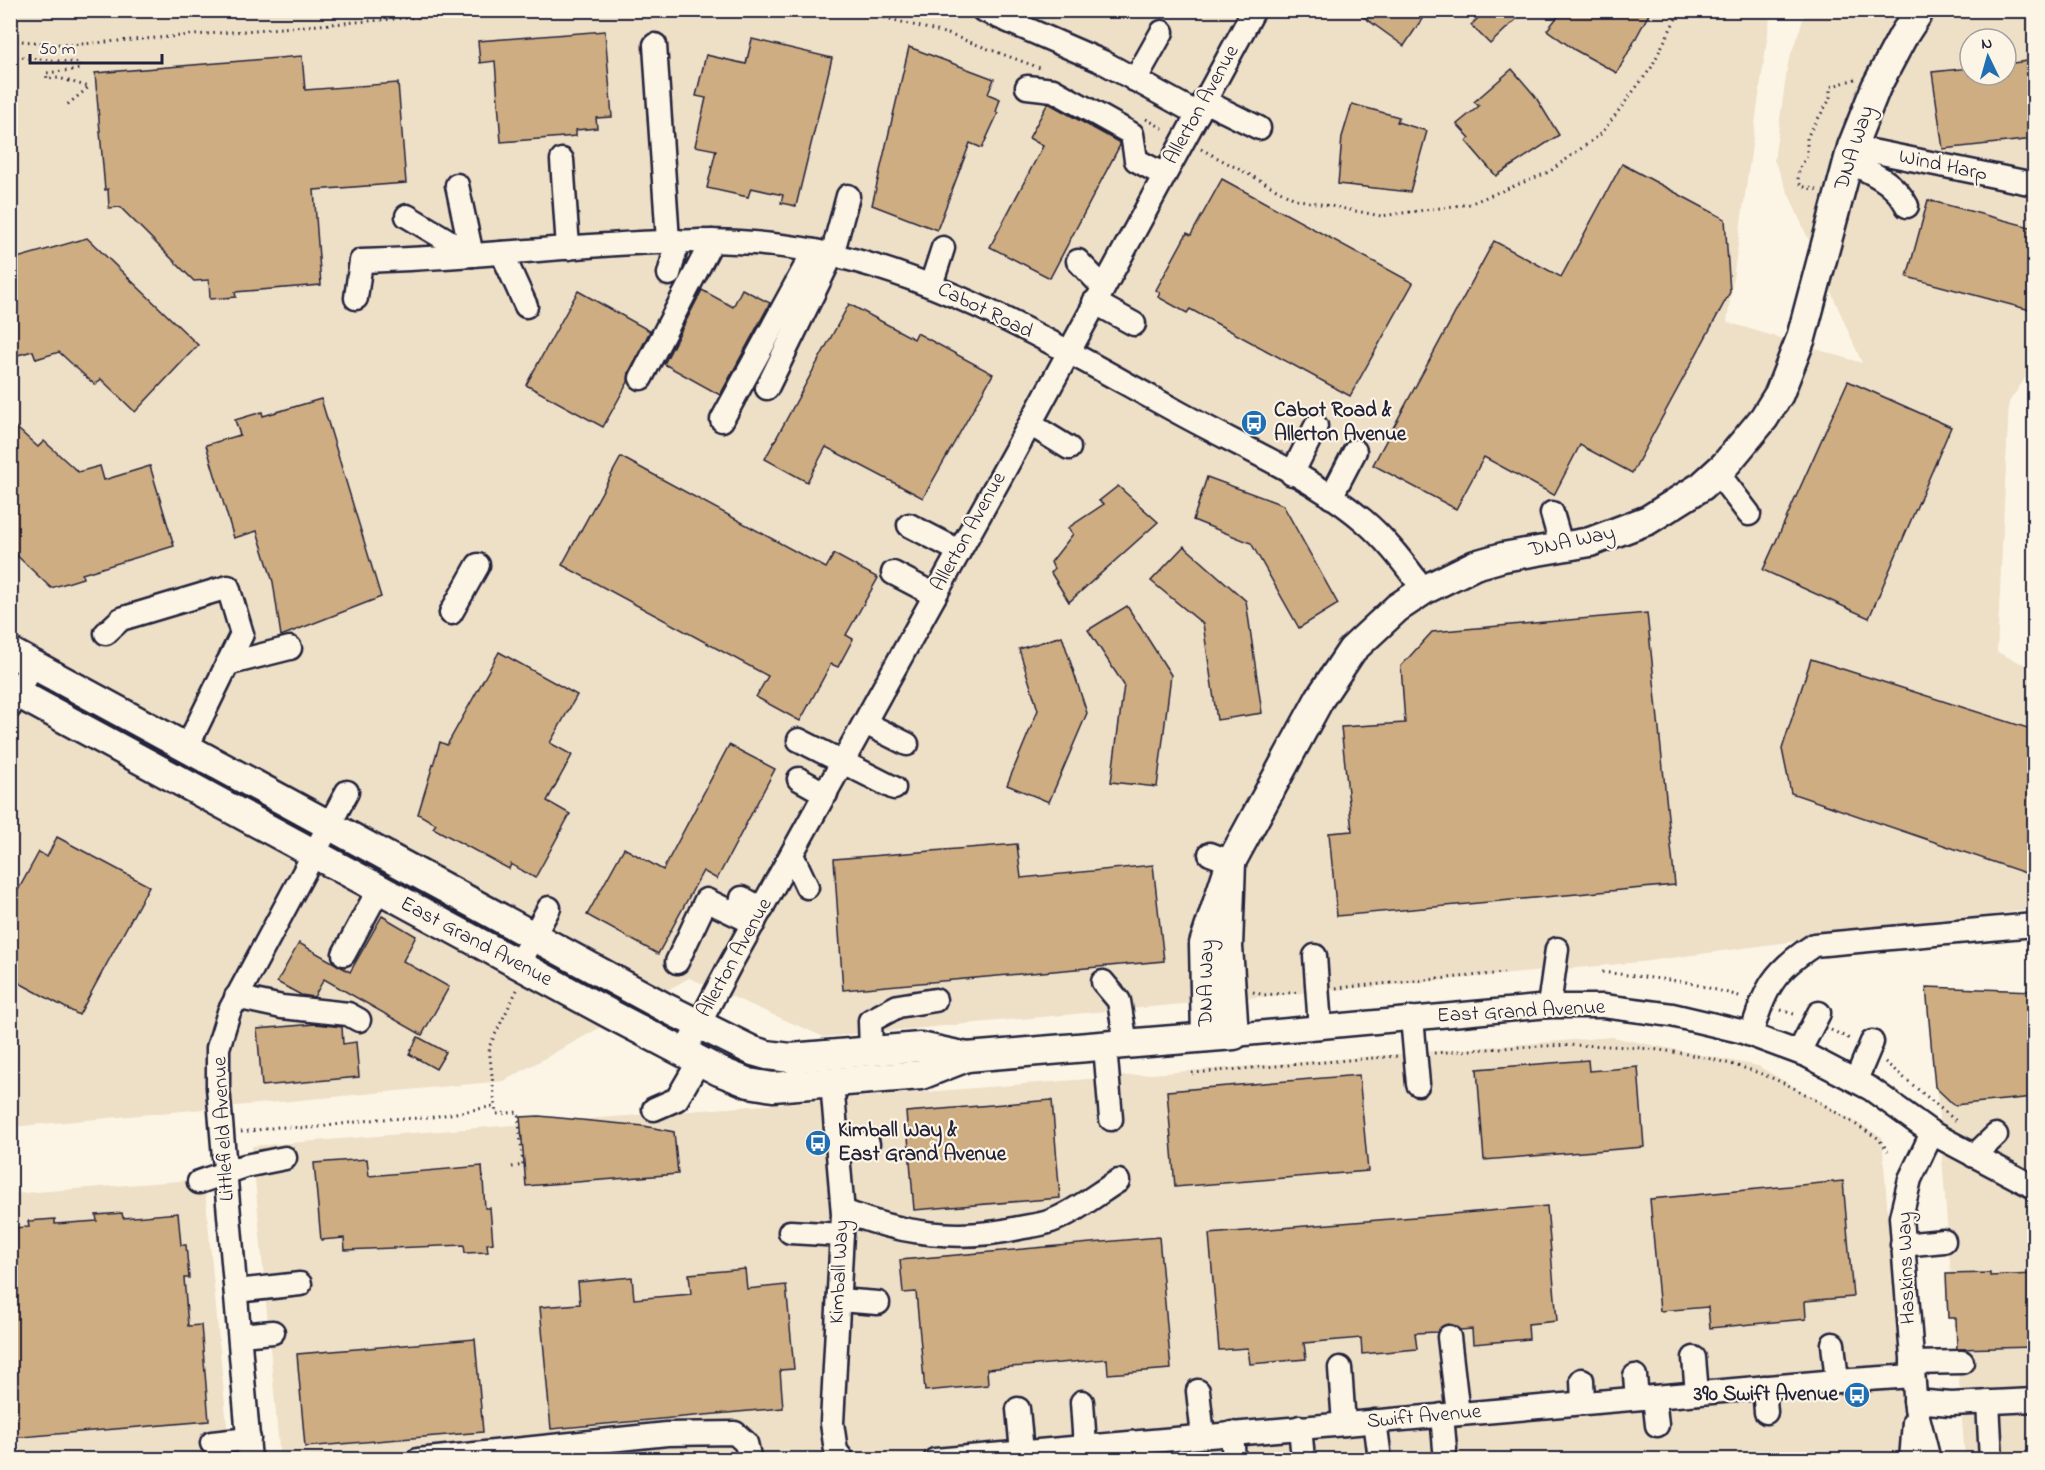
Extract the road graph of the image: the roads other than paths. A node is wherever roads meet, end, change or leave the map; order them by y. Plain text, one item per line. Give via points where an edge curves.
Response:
1 (983, 10) edge
2 (1254, 10) edge
3 (1920, 10) edge
4 (1162, 32) dead end
5 (654, 45) dead end
6 (1135, 80) junction
7 (1028, 87) dead end
8 (1201, 107) junction
9 (1259, 128) dead end
10 (1850, 154) junction
11 (562, 160) dead end
12 (1164, 175) junction
13 (2034, 184) edge
14 (457, 185) dead end
15 (848, 196) dead end
16 (1907, 206) dead end
17 (407, 216) dead end
18 (673, 241) junction
19 (712, 241) junction
20 (568, 248) junction
21 (943, 248) dead end
22 (502, 253) junction
23 (823, 253) junction
24 (472, 255) junction
25 (1078, 261) dead end
26 (669, 274) dead end
27 (931, 285) junction
28 (1099, 294) junction
29 (356, 298) dead end
30 (526, 306) dead end
31 (1134, 324) dead end
32 (1067, 352) junction
33 (641, 378) dead end
34 (767, 388) dead end
35 (722, 420) dead end
36 (1030, 424) junction
37 (1316, 426) dead end
38 (1069, 448) dead end
39 (1355, 451) dead end
40 (1717, 472) junction
41 (1292, 474) junction
42 (1331, 497) junction
43 (1552, 513) dead end
44 (1749, 514) dead end
45 (909, 525) dead end
46 (1562, 548) junction
47 (958, 551) junction
48 (478, 565) dead end
49 (893, 573) dead end
50 (1424, 590) junction
51 (934, 595) junction
52 (451, 614) dead end
53 (106, 633) dead end
54 (290, 648) dead end
55 (22, 658) edge
56 (227, 664) junction
57 (13, 696) edge
58 (864, 723) junction
59 (799, 740) dead end
60 (908, 744) dead end
61 (187, 747) junction
62 (843, 763) junction
63 (799, 779) dead end
64 (894, 788) dead end
65 (347, 792) dead end
66 (826, 794) junction
67 (330, 824) junction
68 (315, 855) junction
69 (792, 855) junction
70 (1220, 858) junction
71 (807, 887) dead end
72 (379, 890) junction
73 (742, 898) dead end
74 (549, 908) dead end
75 (758, 916) junction
76 (2034, 925) edge
77 (534, 936) junction
78 (1557, 949) dead end
79 (344, 954) dead end
80 (1315, 956) dead end
81 (677, 962) dead end
82 (523, 967) junction
83 (1103, 982) dead end
84 (236, 997) junction
85 (934, 1000) dead end
86 (1549, 1006) junction
87 (1819, 1013) dead end
88 (1412, 1018) junction
89 (359, 1020) dead end
90 (699, 1024) junction
91 (1320, 1027) junction
92 (1751, 1034) junction
93 (1234, 1035) junction
94 (1206, 1037) junction
95 (1872, 1042) dead end
96 (1116, 1045) junction
97 (871, 1051) junction
98 (1799, 1052) junction
99 (692, 1057) junction
100 (967, 1058) junction
101 (1856, 1080) junction
102 (832, 1082) junction
103 (1418, 1084) dead end
104 (654, 1109) dead end
105 (1111, 1119) dead end
106 (1932, 1133) junction
107 (1996, 1135) dead end
108 (868, 1144) dead end
109 (838, 1147) junction
110 (1974, 1156) junction
111 (285, 1158) dead end
112 (225, 1173) junction
113 (1118, 1181) dead end
114 (199, 1182) dead end
115 (2034, 1186) edge
116 (843, 1211) junction
117 (790, 1232) dead end
118 (842, 1236) junction
119 (1944, 1241) dead end
120 (1902, 1245) junction
121 (300, 1284) dead end
122 (236, 1291) junction
123 (839, 1300) junction
124 (878, 1303) dead end
125 (273, 1332) dead end
126 (240, 1335) junction
127 (1449, 1337) dead end
128 (1833, 1344) dead end
129 (1694, 1358) dead end
130 (1962, 1362) dead end
131 (1340, 1368) dead end
132 (1912, 1370) junction
133 (1582, 1380) dead end
134 (1837, 1381) junction
135 (1764, 1387) junction
136 (1642, 1390) junction
137 (1198, 1391) dead end
138 (1697, 1393) junction
139 (2034, 1400) edge
140 (1082, 1402) dead end
141 (1988, 1402) junction
142 (1583, 1403) junction
143 (1915, 1405) junction
144 (1018, 1409) dead end
145 (1766, 1412) dead end
146 (1450, 1414) junction
147 (1375, 1421) junction
148 (1344, 1424) junction
149 (1657, 1425) dead end
150 (1300, 1428) junction
151 (1232, 1434) junction
152 (1203, 1436) junction
153 (212, 1443) dead end
154 (1085, 1446) junction
155 (250, 1449) edge
156 (1445, 1449) dead end
157 (1379, 1451) dead end
158 (1014, 1455) edge
159 (842, 1459) edge
160 (1303, 1459) edge
161 (418, 1460) edge
162 (750, 1460) edge
163 (934, 1460) edge
164 (1234, 1460) edge
165 (1911, 1460) edge
166 (1929, 1460) edge
167 (1990, 1460) edge

1 - 6 street
2 - 8 street, Allerton Avenue
3 - 10 main road, DNA Way via 1882,75
4 - 6 street
5 - 18 street
6 - 8 street
7 - 12 street via 1053,90 1132,134 1136,160
8 - 9 street
8 - 12 street, Allerton Avenue
10 - 13 street, Wind Harp
10 - 16 street via 1885,179
10 - 40 main road, DNA Way via 1792,365 1764,418
11 - 20 street
12 - 28 street, Allerton Avenue
14 - 24 street
15 - 23 street
17 - 24 street
18 - 19 street, Cabot Road
18 - 20 street, Cabot Road
18 - 26 street
19 - 23 street, Cabot Road
19 - 33 street
20 - 22 street, Cabot Road
21 - 27 street
22 - 24 street, Cabot Road
22 - 30 street
23 - 27 street, Cabot Road
23 - 34 street
23 - 35 street
24 - 29 street, Cabot Road via 361,261
25 - 28 street
27 - 32 street, Cabot Road
28 - 31 street
28 - 32 street, Allerton Avenue
32 - 36 street, Allerton Avenue
32 - 41 street, Cabot Road
36 - 38 street
36 - 47 street, Allerton Avenue
37 - 41 street
39 - 42 street
40 - 44 street
40 - 46 main road, DNA Way via 1685,498 1648,520 1620,533
41 - 42 street, Cabot Road
42 - 50 street, Cabot Road via 1364,520
43 - 46 street
45 - 47 street
46 - 50 main road, DNA Way via 1475,565
47 - 51 street, Allerton Avenue
48 - 52 street
49 - 51 street
50 - 70 main road, DNA Way via 1374,627 1334,673
51 - 58 street, Allerton Avenue
53 - 56 street via 121,619 228,586 242,634
54 - 56 street
55 - 57 street
55 - 61 main road, East Grand Avenue
56 - 61 street
57 - 68 main road, East Grand Avenue
58 - 60 street
58 - 62 street, Allerton Avenue
59 - 62 street
61 - 67 main road, East Grand Avenue
62 - 64 street
62 - 66 street, Allerton Avenue
63 - 66 street
65 - 67 street, Littlefield Avenue
66 - 69 street, Allerton Avenue
67 - 68 street, Littlefield Avenue
67 - 77 main road, East Grand Avenue
68 - 72 main road, East Grand Avenue
68 - 84 street, Littlefield Avenue
69 - 71 street
69 - 75 street, Allerton Avenue
70 - 93 main road, DNA Way
70 - 94 main road, DNA Way via 1204,944
72 - 79 street
72 - 82 main road, East Grand Avenue
73 - 75 street
74 - 77 street
75 - 81 street via 706,900
75 - 90 street, Allerton Avenue
76 - 92 street via 1814,945 1789,961 1769,984
77 - 82 street
77 - 90 main road, East Grand Avenue
78 - 86 street
80 - 91 street
82 - 99 main road, East Grand Avenue
83 - 96 street via 1119,1001
84 - 89 street via 348,1014
84 - 112 street, Littlefield Avenue via 218,1048
85 - 97 street via 898,1006 870,1021
86 - 88 street, East Grand Avenue
86 - 92 street, East Grand Avenue via 1639,1009
87 - 98 street
88 - 91 street, East Grand Avenue
88 - 103 street
90 - 97 main road, East Grand Avenue via 766,1055 801,1057
90 - 99 street, Allerton Avenue
91 - 93 street, East Grand Avenue
92 - 98 street, East Grand Avenue
93 - 94 main road, East Grand Avenue
94 - 96 main road, East Grand Avenue
95 - 101 street
96 - 100 main road, East Grand Avenue
96 - 105 street
97 - 100 main road, East Grand Avenue via 920,1047
98 - 101 street, East Grand Avenue
99 - 102 main road, East Grand Avenue via 739,1080 759,1085
99 - 104 street, Allerton Avenue via 677,1099
100 - 102 main road, East Grand Avenue via 921,1075
101 - 106 street, East Grand Avenue
102 - 109 street, Kimball Way
106 - 110 street, East Grand Avenue
106 - 120 street, Haskins Way via 1905,1197
107 - 110 street
108 - 109 street
109 - 116 street, Kimball Way
110 - 115 street, East Grand Avenue
111 - 112 street
112 - 114 street
112 - 122 street, Littlefield Avenue
113 - 116 street via 1051,1221 1005,1232 924,1234
116 - 118 street, Kimball Way
117 - 118 street
118 - 123 street, Kimball Way
119 - 120 street
120 - 132 street, Haskins Way
121 - 122 street
122 - 126 street, Littlefield Avenue
123 - 124 street
123 - 159 street, Kimball Way via 832,1423 836,1451
125 - 126 street
126 - 155 street, Littlefield Avenue
127 - 146 street
128 - 134 street
129 - 138 street
130 - 132 street, Swift Avenue
131 - 148 street
132 - 134 street, Swift Avenue
132 - 143 street, Haskins Way
133 - 142 street
134 - 135 street, Swift Avenue
135 - 138 street, Swift Avenue
135 - 145 street
136 - 138 street, Swift Avenue
136 - 142 street, Swift Avenue
136 - 149 street
137 - 152 street
139 - 141 street
140 - 154 street
141 - 143 street
141 - 167 street
142 - 146 street, Swift Avenue
143 - 165 street, Haskins Way
143 - 166 street, Haskins Way
144 - 158 street
146 - 147 street, Swift Avenue
146 - 156 street
147 - 148 street, Swift Avenue
147 - 157 street
148 - 150 street, Swift Avenue
150 - 151 street, Swift Avenue
150 - 160 street
151 - 152 street, Swift Avenue
151 - 164 street
152 - 154 street, Swift Avenue
153 - 155 street
154 - 158 street, Swift Avenue
158 - 163 street, Swift Avenue
161 - 162 street via 668,1434 735,1433 746,1443

